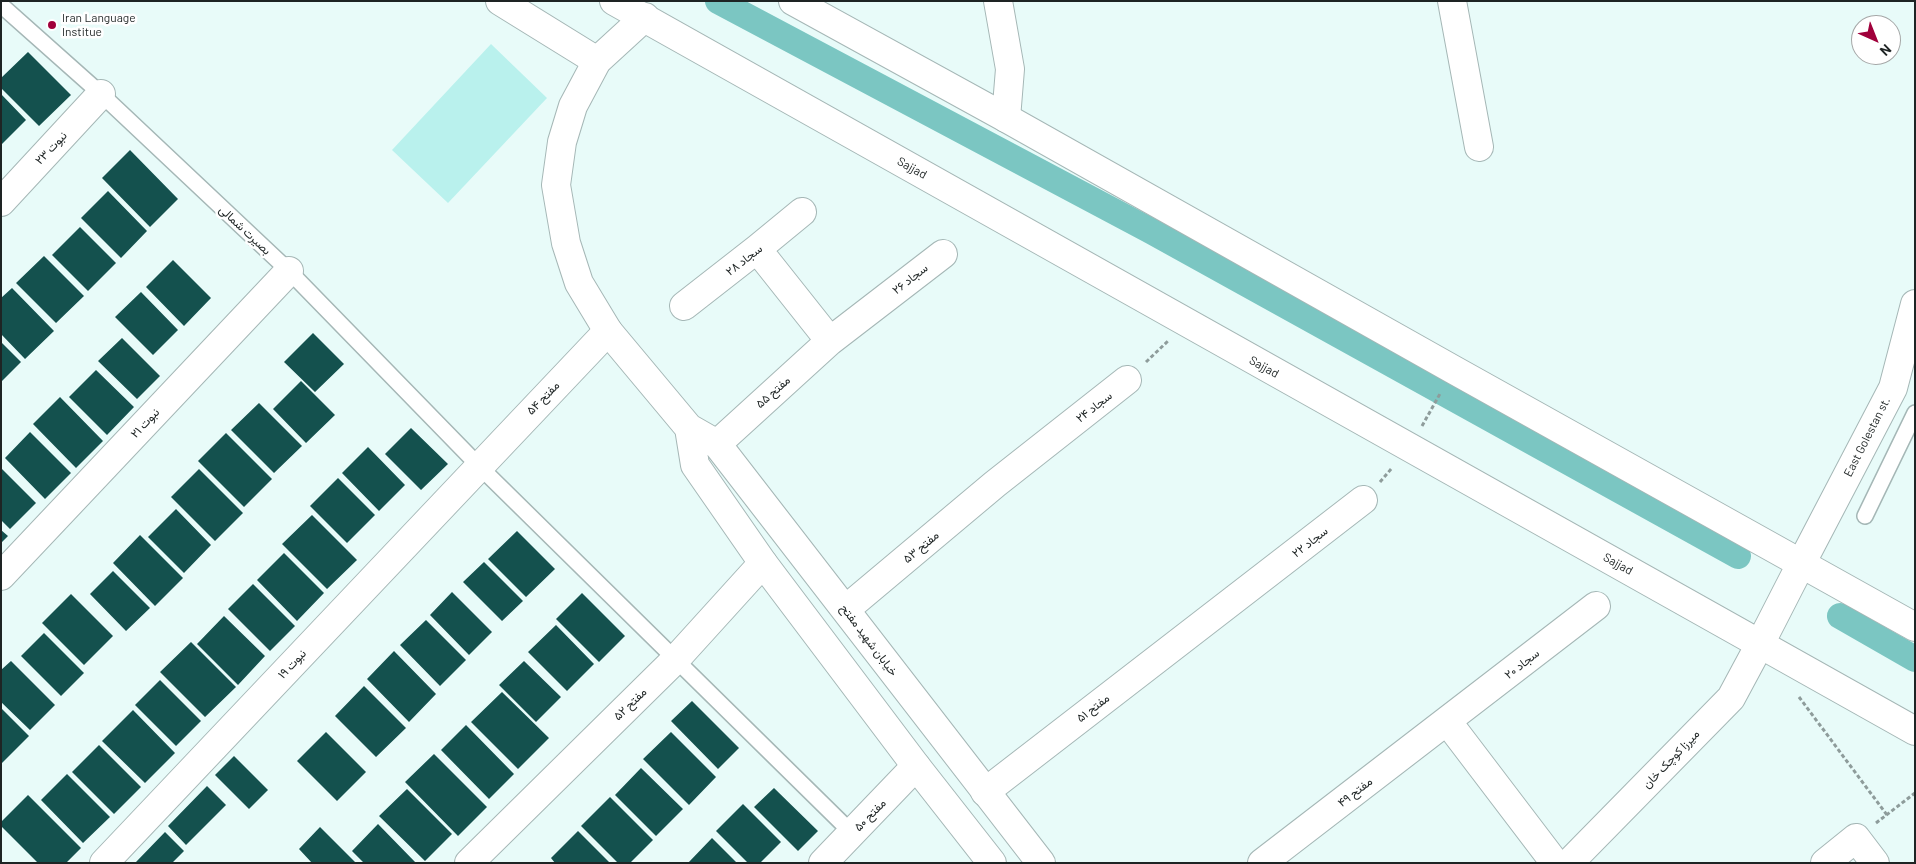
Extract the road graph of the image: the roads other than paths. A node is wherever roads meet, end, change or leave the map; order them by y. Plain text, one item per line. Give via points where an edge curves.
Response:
1 (500, 1) edge
2 (614, 1) edge
3 (793, 1) edge
4 (998, 1) edge
5 (1452, 1) edge
6 (1, 5) edge
7 (645, 17) junction
8 (597, 61) junction
9 (101, 94) junction
10 (1006, 118) junction
11 (1479, 147) dead end
12 (1, 202) edge
13 (802, 212) dead end
14 (757, 249) junction
15 (943, 254) dead end
16 (289, 271) junction
17 (1915, 304) edge
18 (684, 306) dead end
19 (608, 331) junction
20 (830, 341) junction
21 (1127, 380) road end
22 (1915, 413) edge
23 (689, 428) junction
24 (717, 444) junction
25 (479, 466) junction
26 (995, 484) joint
27 (1363, 500) road end
28 (1865, 516) dead end
29 (763, 563) junction
30 (1802, 564) junction
31 (1, 576) edge
32 (1596, 606) dead end
33 (846, 610) junction
34 (1202, 625) joint
35 (1915, 627) edge
36 (1760, 644) junction
37 (675, 660) junction
38 (1447, 721) junction
39 (1915, 731) edge
40 (916, 766) junction
41 (985, 792) junction
42 (852, 833) junction
43 (104, 863) edge
44 (469, 863) edge
45 (823, 863) edge
46 (992, 863) edge
47 (1041, 863) edge
48 (1262, 863) edge
49 (1555, 863) edge
50 (1569, 863) edge
51 (1825, 863) edge
52 (1875, 863) edge

1 - 8 street
2 - 7 street, Sajjad
3 - 10 street
4 - 10 street via 1010,69
5 - 11 street
6 - 9 lane, بصیرت شمالی
7 - 8 street, خیابان شهید مفتح
7 - 36 street, Sajjad
8 - 19 street, خیابان شهید مفتح via 574,106 562,142 556,185 566,244 580,283
9 - 12 street, نبوت ۲۳
9 - 16 lane, بصیرت شمالی
10 - 30 street
13 - 14 street, سجاد ۲۸
14 - 18 street, سجاد ۲۸
14 - 20 street
15 - 20 street, سجاد ۲۶
16 - 25 lane, بصیرت شمالی
16 - 31 street, نبوت ۲۱
17 - 30 street, East Golestan st. via 1893,388
19 - 23 street, خیابان شهید مفتح
19 - 25 street, مفتح ۵۴
20 - 24 street, مفتح ۵۵
21 - 26 street, سجاد ۲۴
22 - 28 lane
23 - 24 street, خیابان شهید مفتح
23 - 29 street via 695,465
24 - 33 street, خیابان شهید مفتح
25 - 37 lane, بصیرت شمالی
25 - 43 street, نبوت ۱۹
26 - 33 street, مفتح ۵۳
27 - 34 street, سجاد ۲۲
29 - 37 street, مفتح ۵۲
29 - 40 street
30 - 35 street
30 - 36 street, East Golestan st.
32 - 38 street, سجاد ۲۰
33 - 41 street, خیابان شهید مفتح
34 - 41 street, مفتح ۵۱
36 - 39 street, Sajjad
36 - 50 street, میرزا کوچک خان via 1731,698
37 - 42 lane, بصیرت شمالی
37 - 44 street, مفتح ۵۲
38 - 48 street, مفتح ۴۹
38 - 49 street
40 - 42 street, مفتح ۵۰
40 - 46 street
41 - 47 street, خیابان شهید مفتح
42 - 45 street, مفتح ۵۰
51 - 52 street via 1856,838

